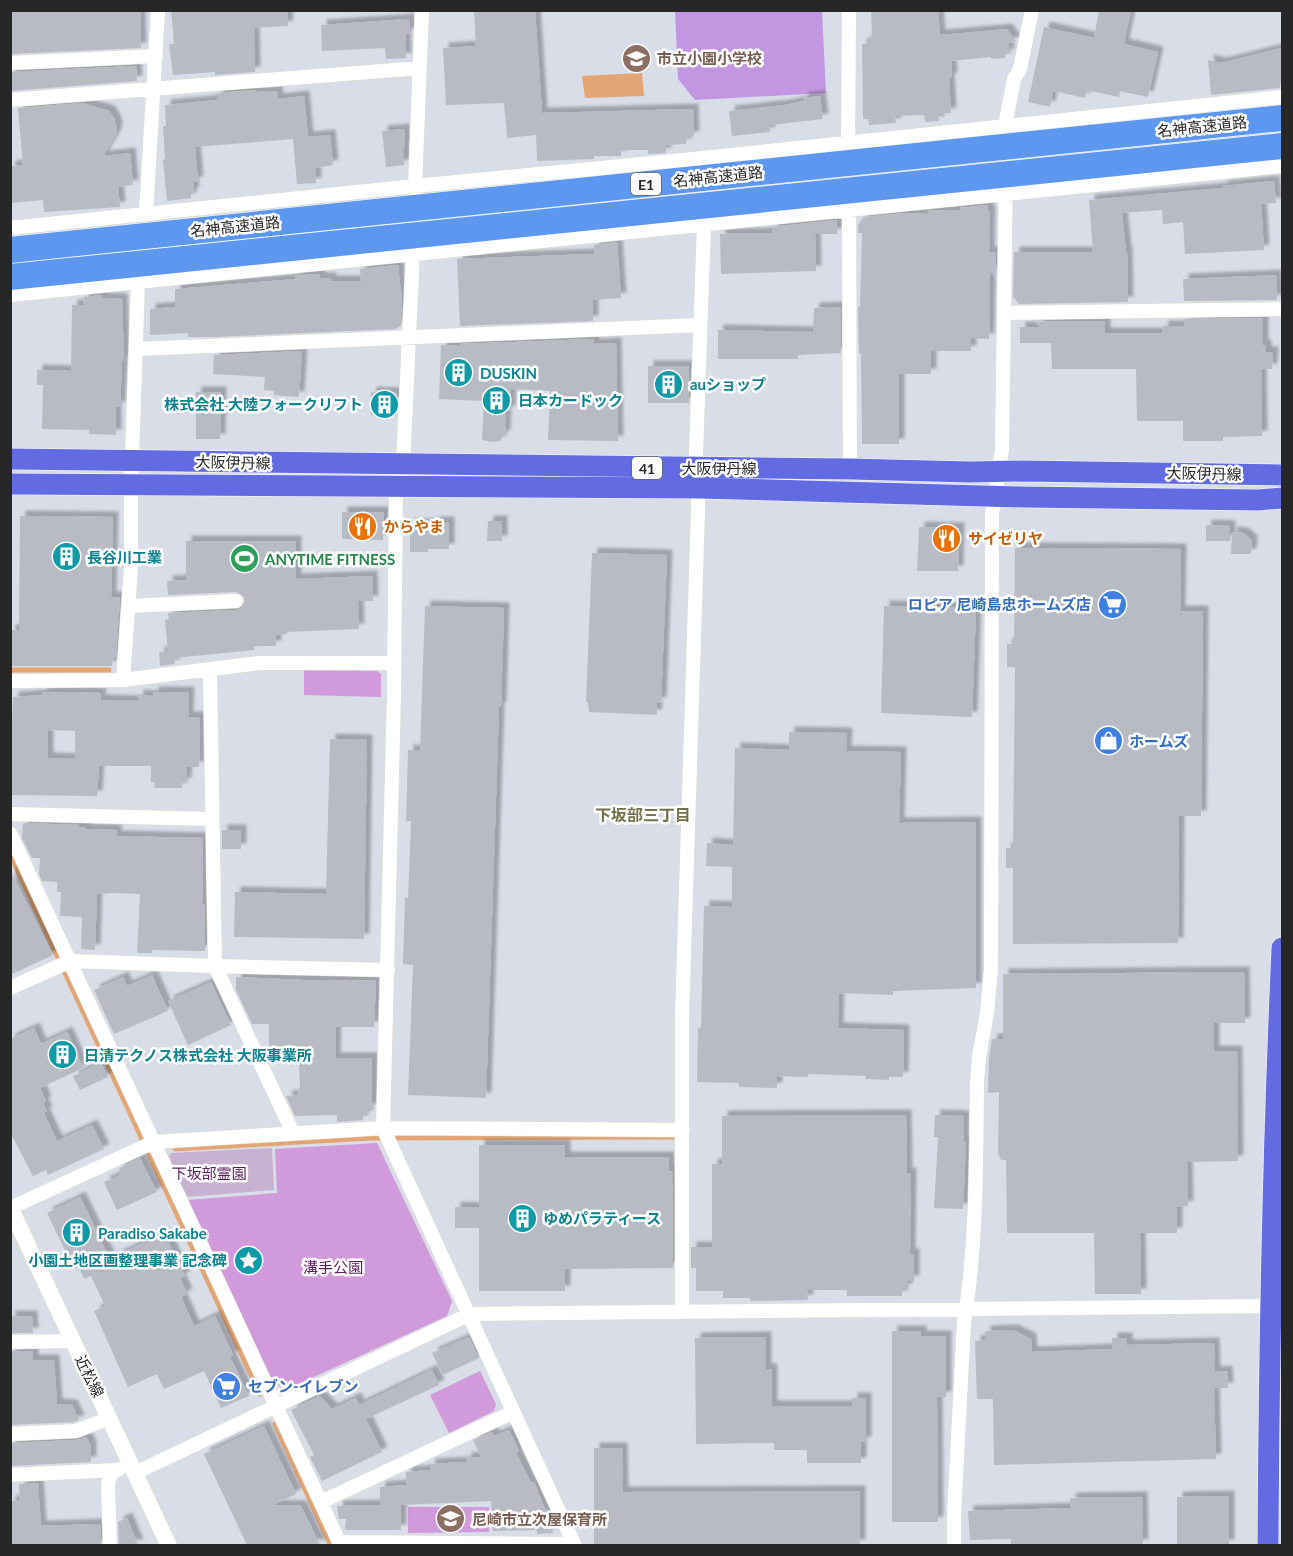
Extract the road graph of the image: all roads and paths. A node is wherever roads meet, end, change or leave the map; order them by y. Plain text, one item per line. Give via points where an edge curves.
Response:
1 (158, 10) edge
2 (422, 10) edge
3 (849, 10) edge
4 (1032, 10) edge
5 (156, 56) junction
6 (10, 63) edge
7 (420, 68) junction
8 (154, 89) junction
9 (1282, 97) edge
10 (10, 100) edge
11 (1282, 118) edge
12 (1005, 126) junction
13 (848, 143) junction
14 (1282, 146) edge
15 (693, 159) junction
16 (1282, 166) edge
17 (415, 186) junction
18 (1006, 193) junction
19 (849, 208) junction
20 (142, 214) junction
21 (702, 224) junction
22 (10, 228) edge
23 (10, 250) edge
24 (413, 255) junction
25 (10, 277) edge
26 (138, 282) junction
27 (10, 294) edge
28 (1282, 309) edge
29 (1004, 313) junction
30 (700, 325) junction
31 (409, 338) junction
32 (136, 349) junction
33 (10, 459) edge
34 (133, 461) junction
35 (403, 464) junction
36 (850, 469) junction
37 (999, 473) junction
38 (1282, 475) edge
39 (698, 478) junction
40 (10, 484) edge
41 (131, 486) junction
42 (396, 487) junction
43 (994, 496) junction
44 (1282, 498) edge
45 (236, 601) dead end
46 (129, 606) junction
47 (394, 663) junction
48 (210, 670) junction
49 (123, 680) junction
50 (10, 681) edge
51 (10, 814) edge
52 (212, 819) junction
53 (10, 833) edge
54 (1282, 948) edge
55 (70, 961) junction
56 (215, 966) junction
57 (388, 970) junction
58 (10, 988) edge
59 (1280, 1057) edge
60 (383, 1128) junction
61 (683, 1130) junction
62 (293, 1133) junction
63 (154, 1142) junction
64 (11, 1208) edge
65 (1278, 1218) edge
66 (1271, 1306) junction
67 (967, 1309) junction
68 (682, 1312) junction
69 (469, 1315) junction
70 (73, 1341) junction
71 (10, 1342) edge
72 (276, 1405) junction
73 (513, 1412) junction
74 (110, 1418) junction
75 (10, 1434) edge
76 (127, 1469) junction
77 (10, 1474) edge
78 (321, 1502) junction
79 (340, 1544) edge
80 (575, 1544) edge
81 (110, 1545) edge
82 (169, 1545) edge
83 (954, 1545) edge
84 (1268, 1545) edge

1 - 5 street
2 - 7 street
3 - 13 street
4 - 12 street
5 - 6 street
5 - 8 street
7 - 8 street
7 - 17 street
8 - 10 street
8 - 20 street
9 - 12 street
11 - 23 highway, 名神高速道路 / E1, bridge
12 - 13 street
12 - 18 street
13 - 15 street
13 - 19 street
14 - 25 highway, 名神高速道路 / E1, bridge
15 - 17 street
15 - 21 street
16 - 18 street
17 - 20 street
17 - 24 street
18 - 19 street
18 - 29 street
19 - 21 street
19 - 36 street
20 - 22 street
20 - 26 street
21 - 24 street
21 - 30 street
24 - 26 street
24 - 31 street
26 - 27 street
26 - 32 street
28 - 29 street
29 - 37 street
30 - 31 street
30 - 39 street
31 - 32 street
31 - 35 street
32 - 34 street
33 - 34 main road, 大阪伊丹線 / 41
34 - 35 main road, 大阪伊丹線 / 41
34 - 41 street
35 - 39 main road, 大阪伊丹線 / 41
35 - 42 street
36 - 37 main road, 大阪伊丹線 / 41
36 - 39 main road, 大阪伊丹線 / 41
37 - 38 main road, 大阪伊丹線 / 41
37 - 43 street
39 - 42 main road, 大阪伊丹線 / 41
39 - 43 main road, 大阪伊丹線 / 41
39 - 61 street via 682,1017
40 - 41 main road, 大阪伊丹線 / 41
41 - 42 main road, 大阪伊丹線 / 41
41 - 46 street
42 - 47 street
43 - 44 main road, 大阪伊丹線 / 41
43 - 67 street via 991,969 979,1057
45 - 46 street
46 - 49 street
47 - 48 street via 260,663
47 - 57 street
48 - 49 street
48 - 52 street
49 - 50 street
51 - 52 street
52 - 56 street
53 - 55 street
54 - 59 main road
55 - 56 street
55 - 58 street
55 - 63 street
56 - 57 street
56 - 62 street
57 - 60 street
59 - 65 main road
60 - 61 street
60 - 62 street
60 - 69 street
61 - 68 street
62 - 63 street
63 - 64 street
63 - 72 street
64 - 70 street, 近松線
65 - 66 main road
66 - 67 street
66 - 84 main road
67 - 68 street
67 - 83 street
68 - 69 street
69 - 72 street
69 - 73 street
70 - 71 street
70 - 74 street, 近松線
72 - 76 street
72 - 78 street
73 - 78 street
73 - 80 street
74 - 75 street via 76,1431
74 - 76 street, 近松線
76 - 77 street
76 - 81 street via 111,1473 108,1484
76 - 82 street, 近松線
78 - 79 street
79 - 80 street

